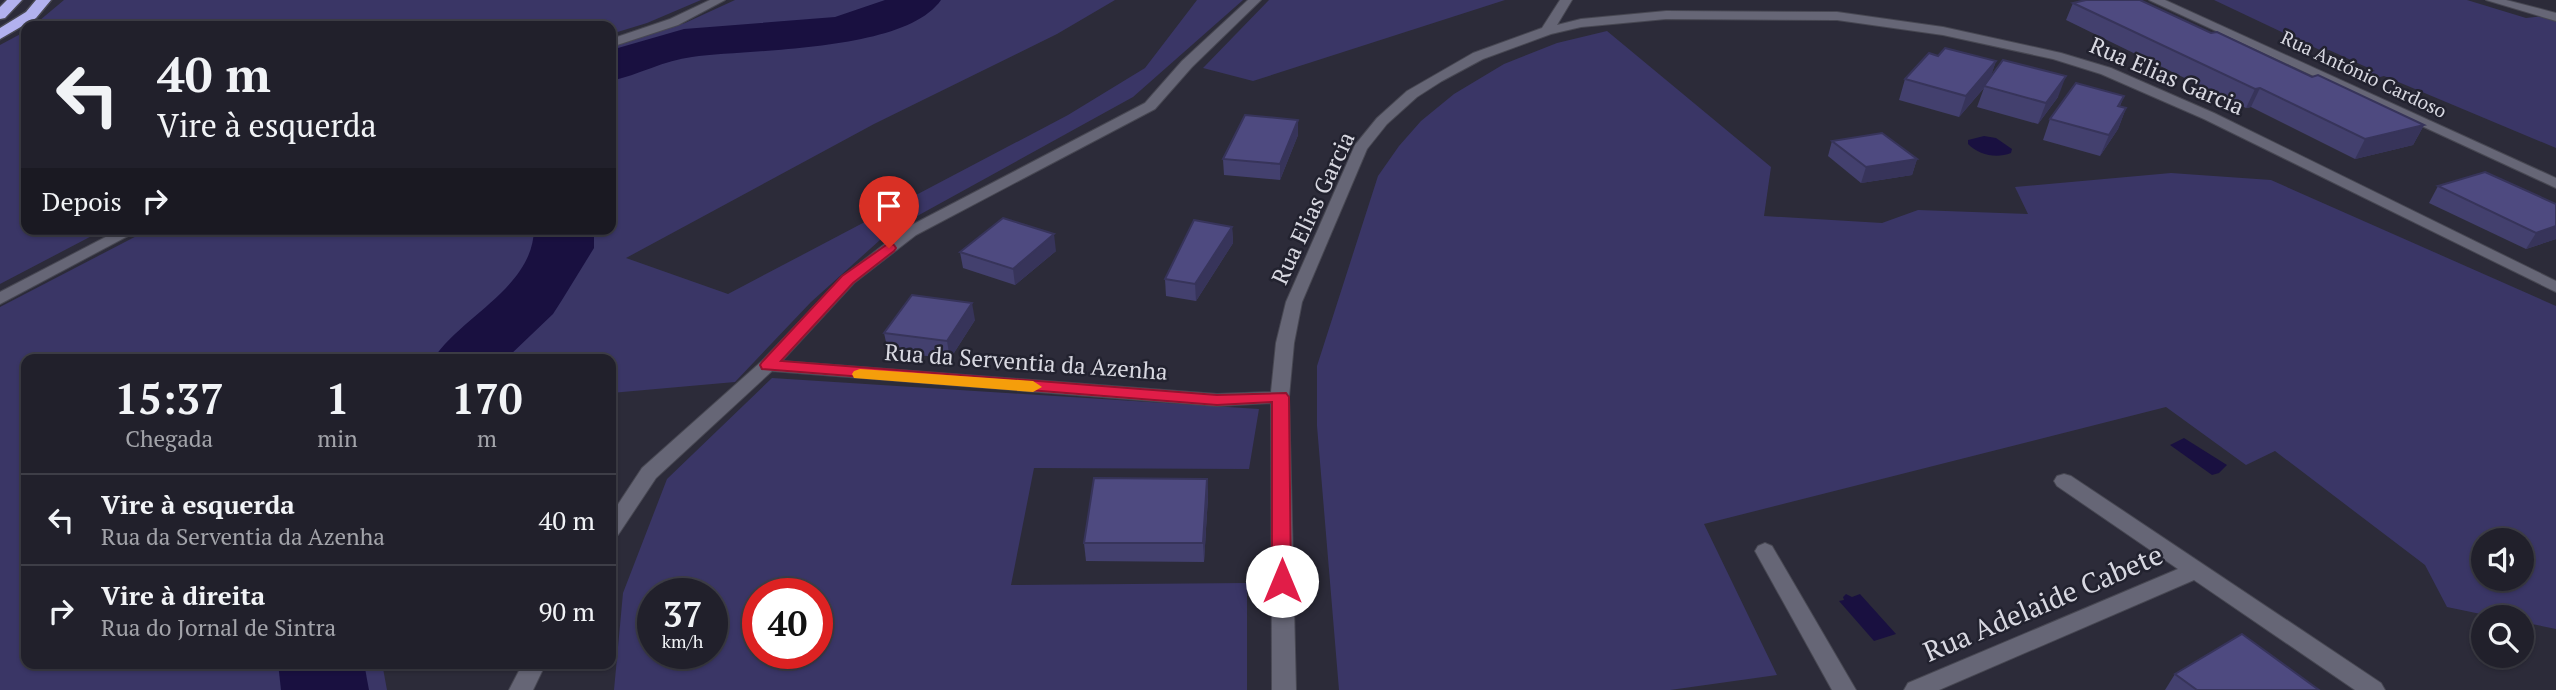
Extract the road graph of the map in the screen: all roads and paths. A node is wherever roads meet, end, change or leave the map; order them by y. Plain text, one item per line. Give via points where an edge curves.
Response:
1 (15, 0) edge
2 (44, 0) edge
3 (719, 0) edge
4 (1255, 0) edge
5 (1566, 0) edge
6 (2155, 0) edge
7 (2492, 0) edge
8 (0, 15) edge
9 (2556, 17) edge
10 (22, 21) edge
11 (21, 22) edge
12 (1547, 31) junction
13 (0, 36) edge
14 (616, 41) edge
15 (2556, 184) edge
16 (122, 235) edge
17 (2556, 287) edge
18 (0, 299) edge
19 (768, 365) junction
20 (1280, 397) junction
21 (2064, 481) dead end
22 (616, 522) edge
23 (1765, 551) dead end
24 (2194, 571) junction
25 (532, 669) edge
26 (520, 690) edge
27 (1284, 690) edge
28 (1844, 690) edge
29 (1916, 690) edge
30 (2373, 690) edge

1 - 8 highway
2 - 10 highway
3 - 14 street via 674,22
4 - 19 street via 1150,106 910,232 848,280
5 - 12 street
6 - 15 street, Rua António Cardoso
7 - 9 street
11 - 13 highway
12 - 17 street, Rua Elias Garcia via 1666,15 1837,16 1943,31 2056,56 2106,71 2210,116
12 - 20 street, Rua Elias Garcia via 1478,56 1437,78 1382,121 1360,148 1294,302 1284,343
16 - 18 street
19 - 20 street, Rua da Serventia da Azenha via 1217,400
19 - 22 street via 649,473
20 - 27 street, Rua Elias Garcia
21 - 24 street
23 - 28 street
24 - 29 street, Rua Adelaide Cabete
24 - 30 street
25 - 26 street

